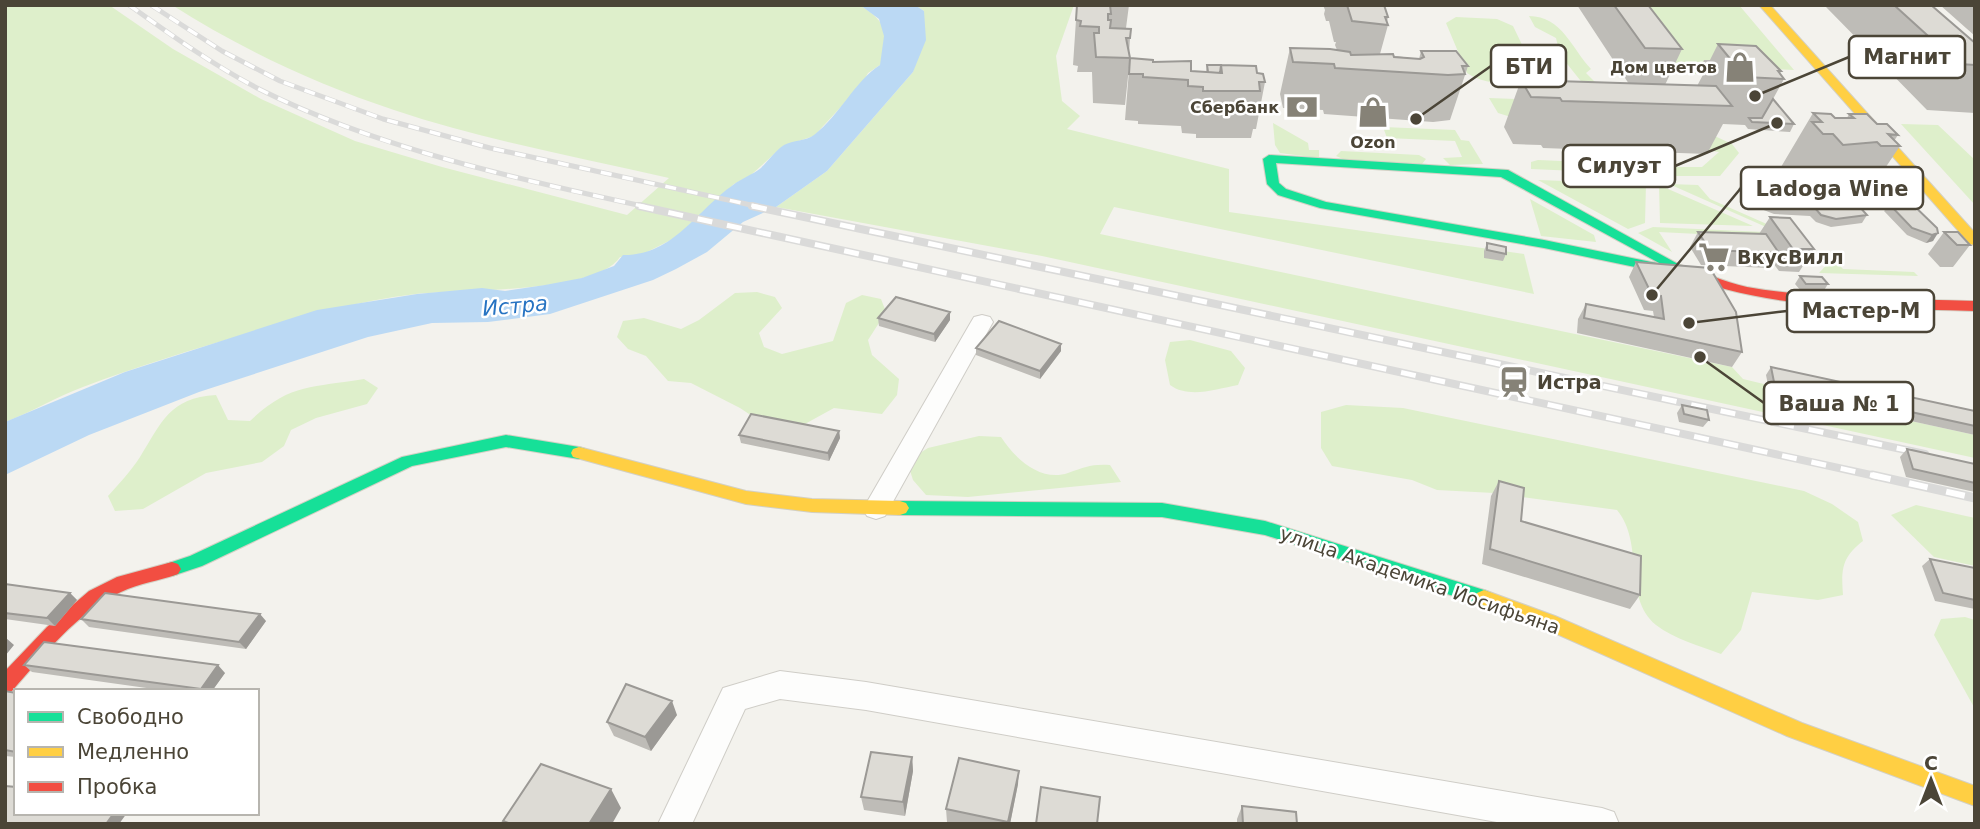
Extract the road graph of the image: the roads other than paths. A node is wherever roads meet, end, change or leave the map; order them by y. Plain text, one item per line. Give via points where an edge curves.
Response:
1 (1764, 5) edge
2 (1975, 241) edge
3 (1691, 275) junction
4 (1975, 306) edge
5 (982, 322) dead end
6 (876, 509) junction
7 (5, 685) edge
8 (1975, 796) edge
9 (675, 824) edge
10 (1602, 824) edge

1 - 2 street
3 - 3 street via 1504,173 1269,159 1273,184 1282,192 1324,205
3 - 4 street via 1730,288 1812,299
5 - 6 street
6 - 7 street, улица Академика Иосифьяна via 822,508 725,493 613,459 506,441 408,461 197,561 111,587
6 - 8 street, улица Академика Иосифьяна via 1162,510 1265,528 1534,614 1735,705
9 - 10 street via 734,698 780,685 880,698

